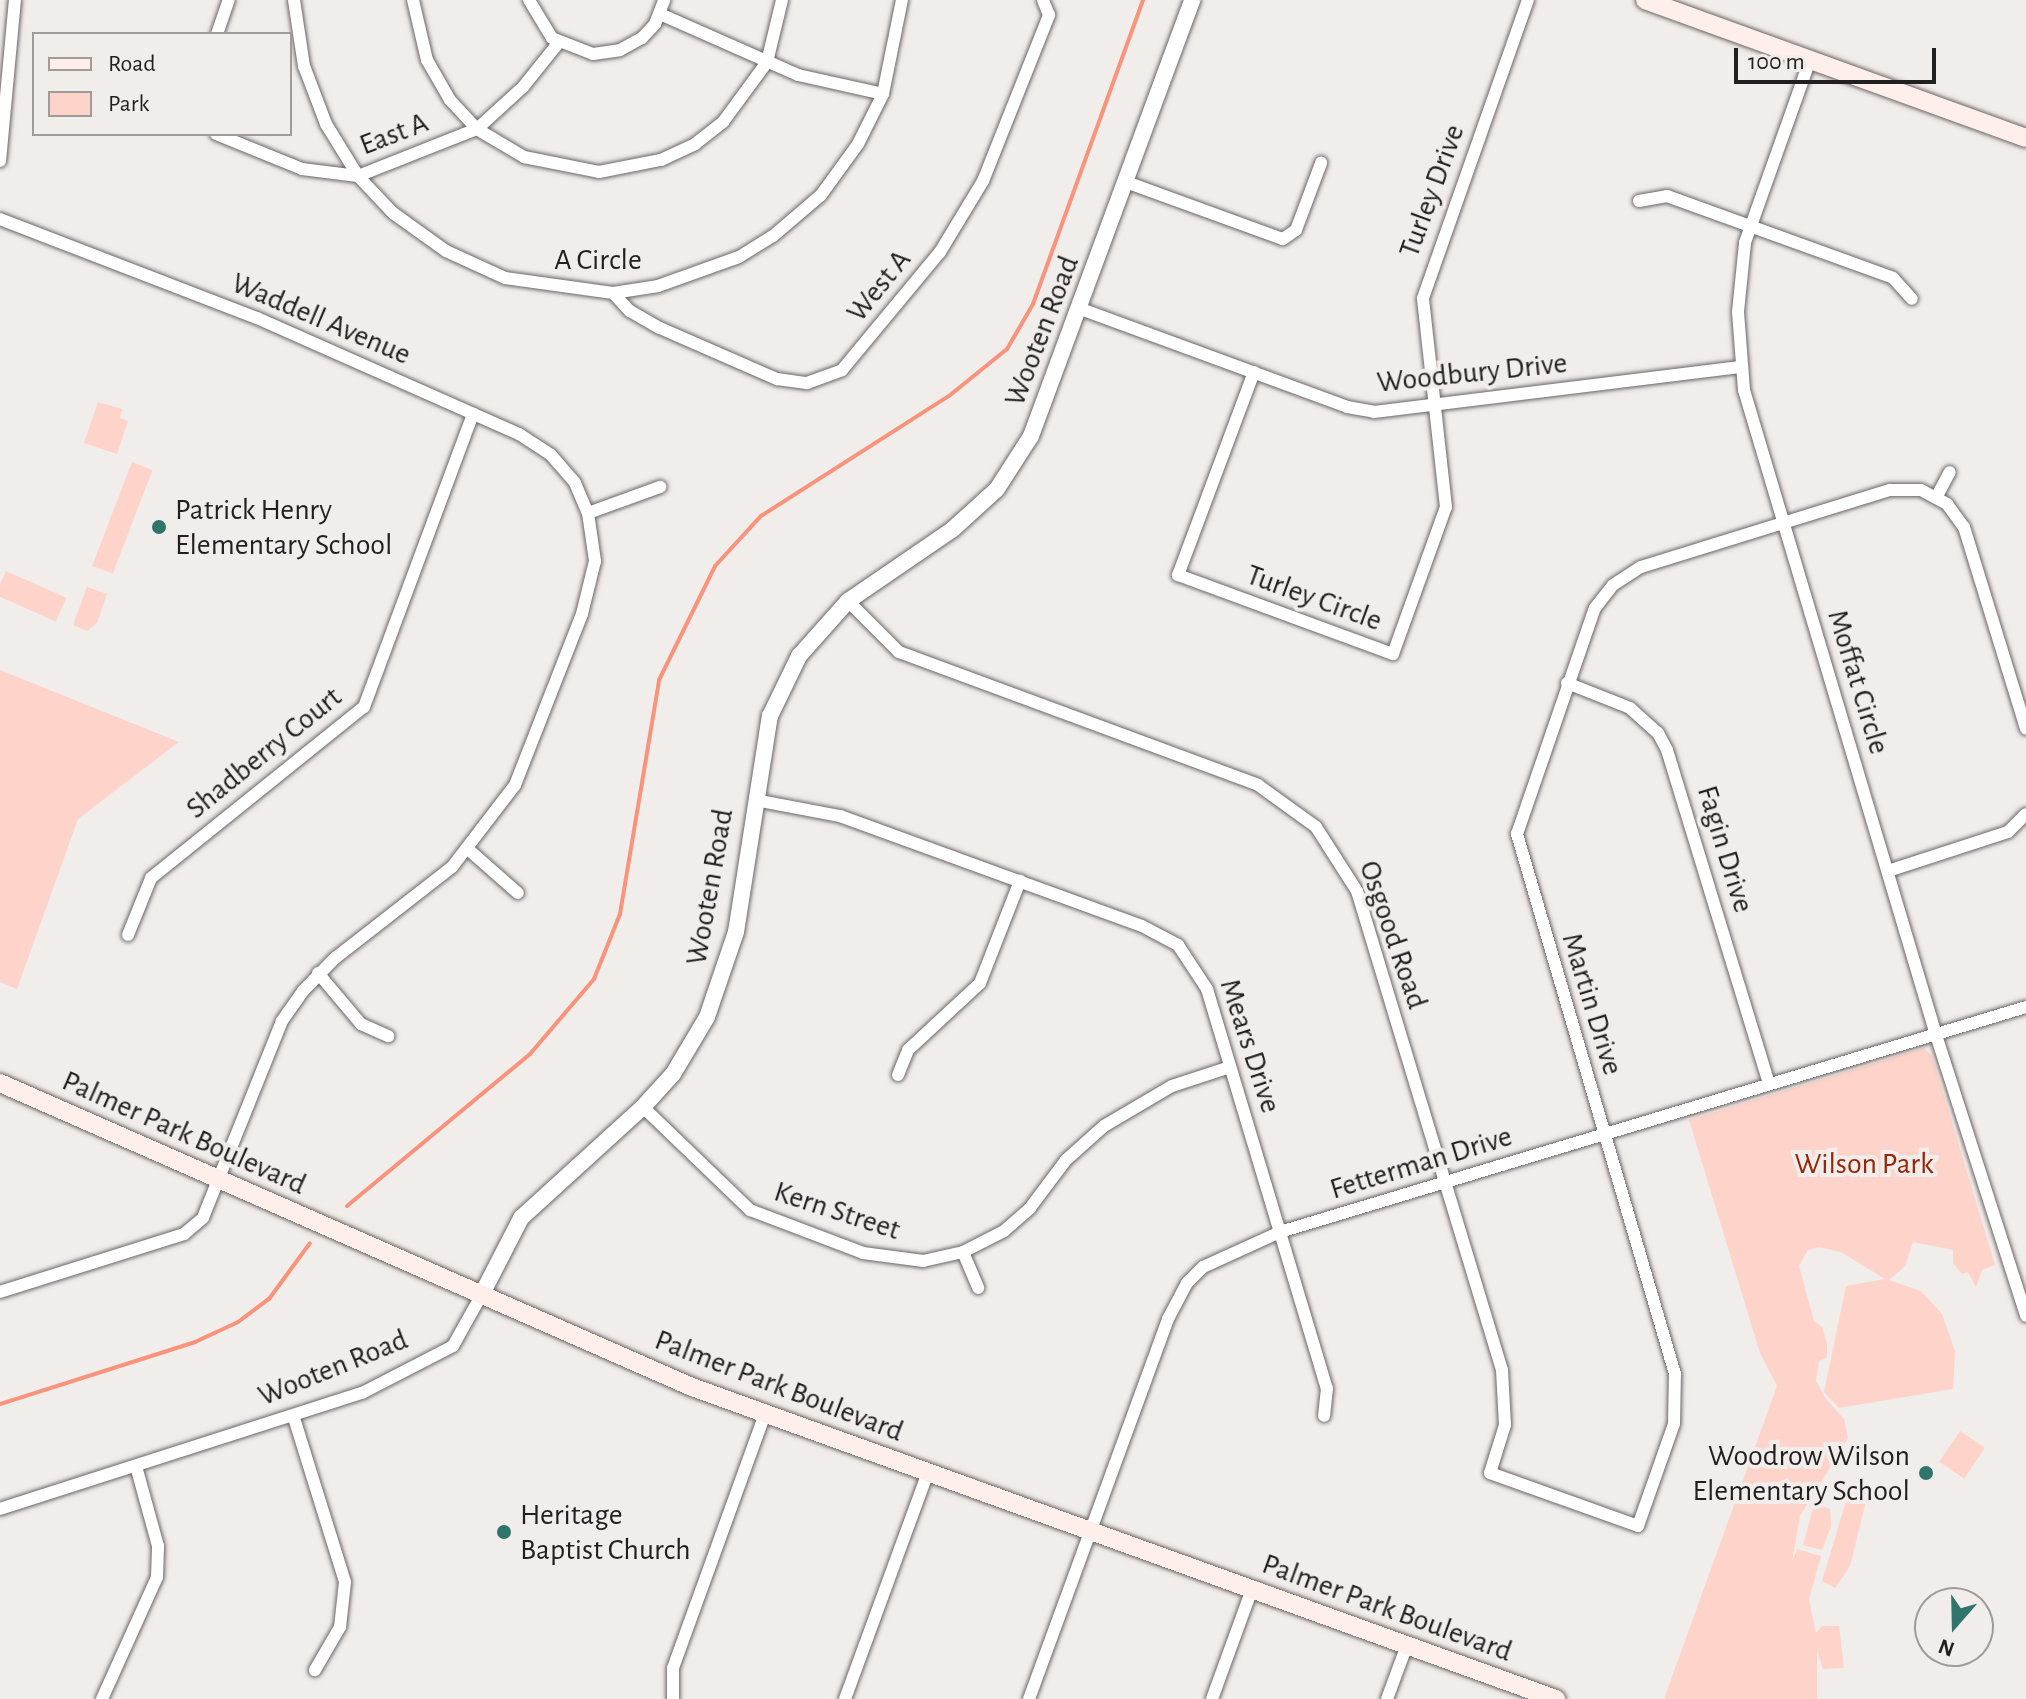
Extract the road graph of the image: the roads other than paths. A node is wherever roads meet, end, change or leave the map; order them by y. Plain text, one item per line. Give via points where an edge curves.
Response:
1 (229, 0) edge
2 (294, 0) edge
3 (413, 0) edge
4 (529, 0) edge
5 (664, 0) edge
6 (782, 0) edge
7 (902, 0) edge
8 (1043, 0) edge
9 (1192, 0) edge
10 (1528, 0) edge
11 (1645, 0) edge
12 (14, 2) edge
13 (0, 3) edge
14 (660, 14) junction
15 (218, 32) edge
16 (559, 42) junction
17 (1810, 60) junction
18 (767, 62) junction
19 (883, 94) junction
20 (477, 129) junction
21 (221, 136) edge
22 (2026, 138) edge
23 (0, 161) edge
24 (1321, 163) dead end
25 (358, 176) junction
26 (1126, 182) junction
27 (1639, 201) dead end
28 (0, 219) edge
29 (1750, 226) junction
30 (613, 293) junction
31 (1912, 299) dead end
32 (1081, 309) junction
33 (1740, 367) junction
34 (1254, 372) junction
35 (1436, 405) junction
36 (473, 414) junction
37 (1950, 472) dead end
38 (660, 487) dead end
39 (1937, 496) junction
40 (588, 513) junction
41 (1783, 524) junction
42 (848, 601) junction
43 (1567, 683) junction
44 (2026, 729) edge
45 (755, 800) junction
46 (2026, 814) edge
47 (469, 850) junction
48 (1888, 871) junction
49 (1020, 881) junction
50 (518, 893) dead end
51 (128, 935) dead end
52 (318, 973) junction
53 (2026, 1007) edge
54 (1936, 1035) junction
55 (388, 1036) dead end
56 (1230, 1067) junction
57 (898, 1075) dead end
58 (0, 1083) edge
59 (1769, 1083) junction
60 (643, 1107) junction
61 (1604, 1135) junction
62 (222, 1181) junction
63 (1444, 1183) junction
64 (1280, 1232) junction
65 (963, 1252) junction
66 (978, 1288) dead end
67 (0, 1292) edge
68 (482, 1294) junction
69 (2026, 1316) edge
70 (765, 1414) junction
71 (1324, 1416) dead end
72 (294, 1418) junction
73 (136, 1466) junction
74 (928, 1472) junction
75 (1543, 1492) joint
76 (0, 1509) edge
77 (1090, 1532) junction
78 (1252, 1589) junction
79 (1407, 1645) junction
80 (315, 1670) dead end
81 (102, 1699) edge
82 (673, 1699) edge
83 (845, 1699) edge
84 (1029, 1699) edge
85 (1212, 1699) edge
86 (1387, 1699) edge
87 (1556, 1699) edge

1 - 15 street
2 - 25 street, A Circle via 309,84 336,144
3 - 20 street via 427,60 450,100
4 - 16 street via 541,25
5 - 14 street
6 - 18 street
7 - 19 street, A Circle
8 - 30 street, West A via 1049,15 983,181 940,252 842,370 807,383 777,379 660,328 630,311
9 - 26 street, Wooten Road
10 - 35 street, Turley Drive via 1423,298
11 - 17 main road
12 - 13 street
12 - 23 street
14 - 16 street via 642,38 611,53 586,53
14 - 18 street
16 - 20 street, East A via 523,87
17 - 22 main road
17 - 29 street, Moffat Circle
18 - 19 street via 832,85
18 - 20 street via 737,108 709,134 643,166 599,172 560,168 508,150
19 - 30 street, A Circle via 836,176 773,236 700,273
20 - 25 street, East A
21 - 25 street, East A via 302,169
24 - 26 street via 1296,230 1283,239
25 - 30 street, A Circle via 410,226 463,261 533,285
26 - 32 street, Wooten Road
27 - 29 street via 1667,196
28 - 36 street, Waddell Avenue via 257,318
29 - 31 street via 1893,278
29 - 33 street, Moffat Circle via 1739,286
32 - 34 street, Woodbury Drive
32 - 42 street, Wooten Road via 1037,423 997,489 953,529
33 - 35 street, Woodbury Drive
33 - 41 street, Moffat Circle
34 - 35 street, Woodbury Drive via 1360,410
34 - 35 street, Turley Circle via 1178,575 1393,654 1446,507
36 - 40 street, Waddell Avenue via 551,455 575,483
36 - 51 street, Shadberry Court via 364,707 151,878
37 - 39 street
38 - 40 street
39 - 41 street, Martin Drive via 1890,490
39 - 44 street via 1964,527
40 - 47 street, Waddell Avenue via 595,561 582,614 527,763
41 - 43 street, Martin Drive via 1625,576 1595,608
41 - 48 street, Moffat Circle
42 - 45 street, Wooten Road via 799,656 783,687 761,752
42 - 63 street, Osgood Road via 899,652 1258,785 1316,827 1357,891
43 - 59 street, Fagin Drive via 1630,708 1658,733 1667,750
43 - 61 street, Martin Drive via 1517,834
45 - 49 street, Mears Drive via 840,816
45 - 60 street, Wooten Road via 736,932 719,989 691,1046
46 - 48 street via 2008,832
47 - 50 street
47 - 52 street, Waddell Avenue
48 - 54 street, Moffat Circle
49 - 56 street, Mears Drive via 1142,926 1178,945 1207,989
49 - 57 street via 980,983 908,1050
52 - 55 street via 361,1024
52 - 62 street, Waddell Avenue via 282,1021
53 - 54 street, Fetterman Drive
54 - 59 street, Fetterman Drive
54 - 69 street, Moffat Circle
56 - 64 street, Mears Drive
56 - 65 street, Kern Street via 1172,1086 1104,1126 1066,1160 1018,1221
58 - 62 main road, Palmer Park Boulevard
59 - 61 street, Fetterman Drive
60 - 65 street, Kern Street via 738,1200 765,1217 883,1258 923,1261
60 - 68 street, Wooten Road via 536,1199 508,1238
61 - 63 street, Fetterman Drive
61 - 75 street, Martin Drive via 1675,1374 1674,1424 1638,1526
62 - 67 street, Waddell Avenue via 203,1218 184,1234
62 - 68 main road, Palmer Park Boulevard
63 - 64 street, Fetterman Drive
63 - 75 street, Osgood Road via 1506,1392 1505,1425 1490,1473
64 - 71 street, Mears Drive via 1327,1388
64 - 77 street, Fetterman Drive via 1203,1267 1175,1301
65 - 66 street
68 - 70 main road, Palmer Park Boulevard
68 - 72 street, Wooten Road via 462,1337 442,1354 362,1393
70 - 74 main road, Palmer Park Boulevard
70 - 82 street via 673,1668
72 - 73 street, Wooten Road
72 - 80 street via 345,1582 340,1627
73 - 76 street, Wooten Road
73 - 81 street via 158,1546 157,1577
74 - 77 main road, Palmer Park Boulevard
74 - 83 street
77 - 78 main road, Palmer Park Boulevard
77 - 84 street, Fetterman Drive
78 - 79 main road, Palmer Park Boulevard
78 - 85 street
79 - 86 street
79 - 87 main road, Palmer Park Boulevard

